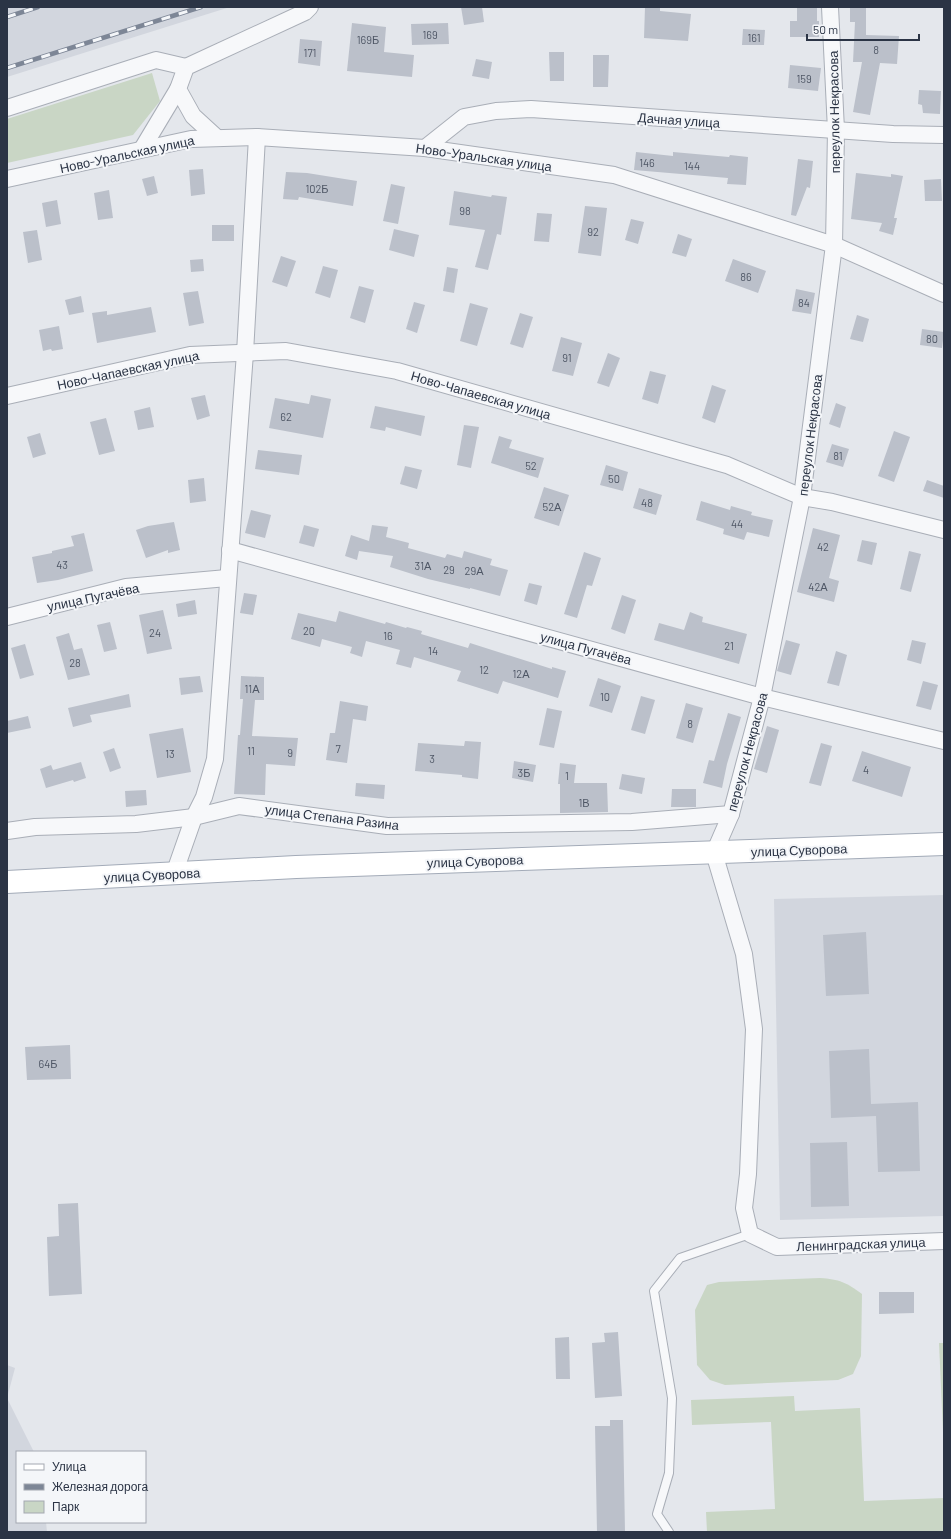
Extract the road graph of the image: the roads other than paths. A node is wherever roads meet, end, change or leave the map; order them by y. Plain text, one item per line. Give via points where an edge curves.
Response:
1 (310, 7) edge
2 (830, 7) edge
3 (186, 67) junction
4 (178, 89) junction
5 (7, 108) edge
6 (836, 130) junction
7 (944, 135) edge
8 (257, 137) junction
9 (216, 138) junction
10 (426, 148) junction
11 (142, 149) junction
12 (7, 179) edge
13 (834, 245) junction
14 (944, 294) edge
15 (245, 353) junction
16 (7, 396) edge
17 (802, 497) junction
18 (944, 530) edge
19 (230, 550) junction
20 (228, 578) junction
21 (7, 617) edge
22 (762, 697) junction
23 (944, 741) edge
24 (731, 814) junction
25 (194, 817) junction
26 (7, 831) edge
27 (944, 844) edge
28 (714, 852) junction
29 (174, 874) junction
30 (7, 882) edge
31 (750, 1234) junction
32 (944, 1241) edge
33 (669, 1532) edge

1 - 3 street via 305,12
2 - 6 street, переулок Некрасова
3 - 4 street
3 - 5 street via 156,60
4 - 9 street via 193,116
4 - 11 street
6 - 7 street, Дачная улица
6 - 10 street, Дачная улица via 531,109 496,111 464,117
6 - 13 street, переулок Некрасова
8 - 9 street, Ново-Уральская улица
8 - 10 street, Ново-Уральская улица
8 - 15 street
9 - 11 street, Ново-Уральская улица via 191,139
10 - 13 street, Ново-Уральская улица via 614,174
11 - 12 street, Ново-Уральская улица
13 - 14 street, Ново-Уральская улица
13 - 17 street, переулок Некрасова
15 - 16 street, Ново-Чапаевская улица via 190,355
15 - 17 street, Ново-Чапаевская улица via 286,351 398,371 727,465
15 - 19 street
17 - 18 street, Ново-Чапаевская улица
17 - 22 street, переулок Некрасова
19 - 20 street
19 - 22 street, улица Пугачёва
20 - 21 street, улица Пугачёва via 126,587
20 - 25 street via 215,759 204,797
22 - 23 street, улица Пугачёва
22 - 24 street, переулок Некрасова
24 - 25 street, улица Степана Разина via 632,822 387,826 239,806
24 - 28 street, переулок Некрасова
25 - 26 street, улица Степана Разина via 136,824 35,827
25 - 29 street
27 - 28 main road, улица Суворова
28 - 29 main road, улица Суворова via 296,867
28 - 31 street via 744,954 754,1029 748,1174 744,1208
29 - 30 main road, улица Суворова
31 - 32 street, Ленинградская улица via 777,1247
31 - 33 lane via 680,1258 654,1291 672,1398 669,1473 656,1514

